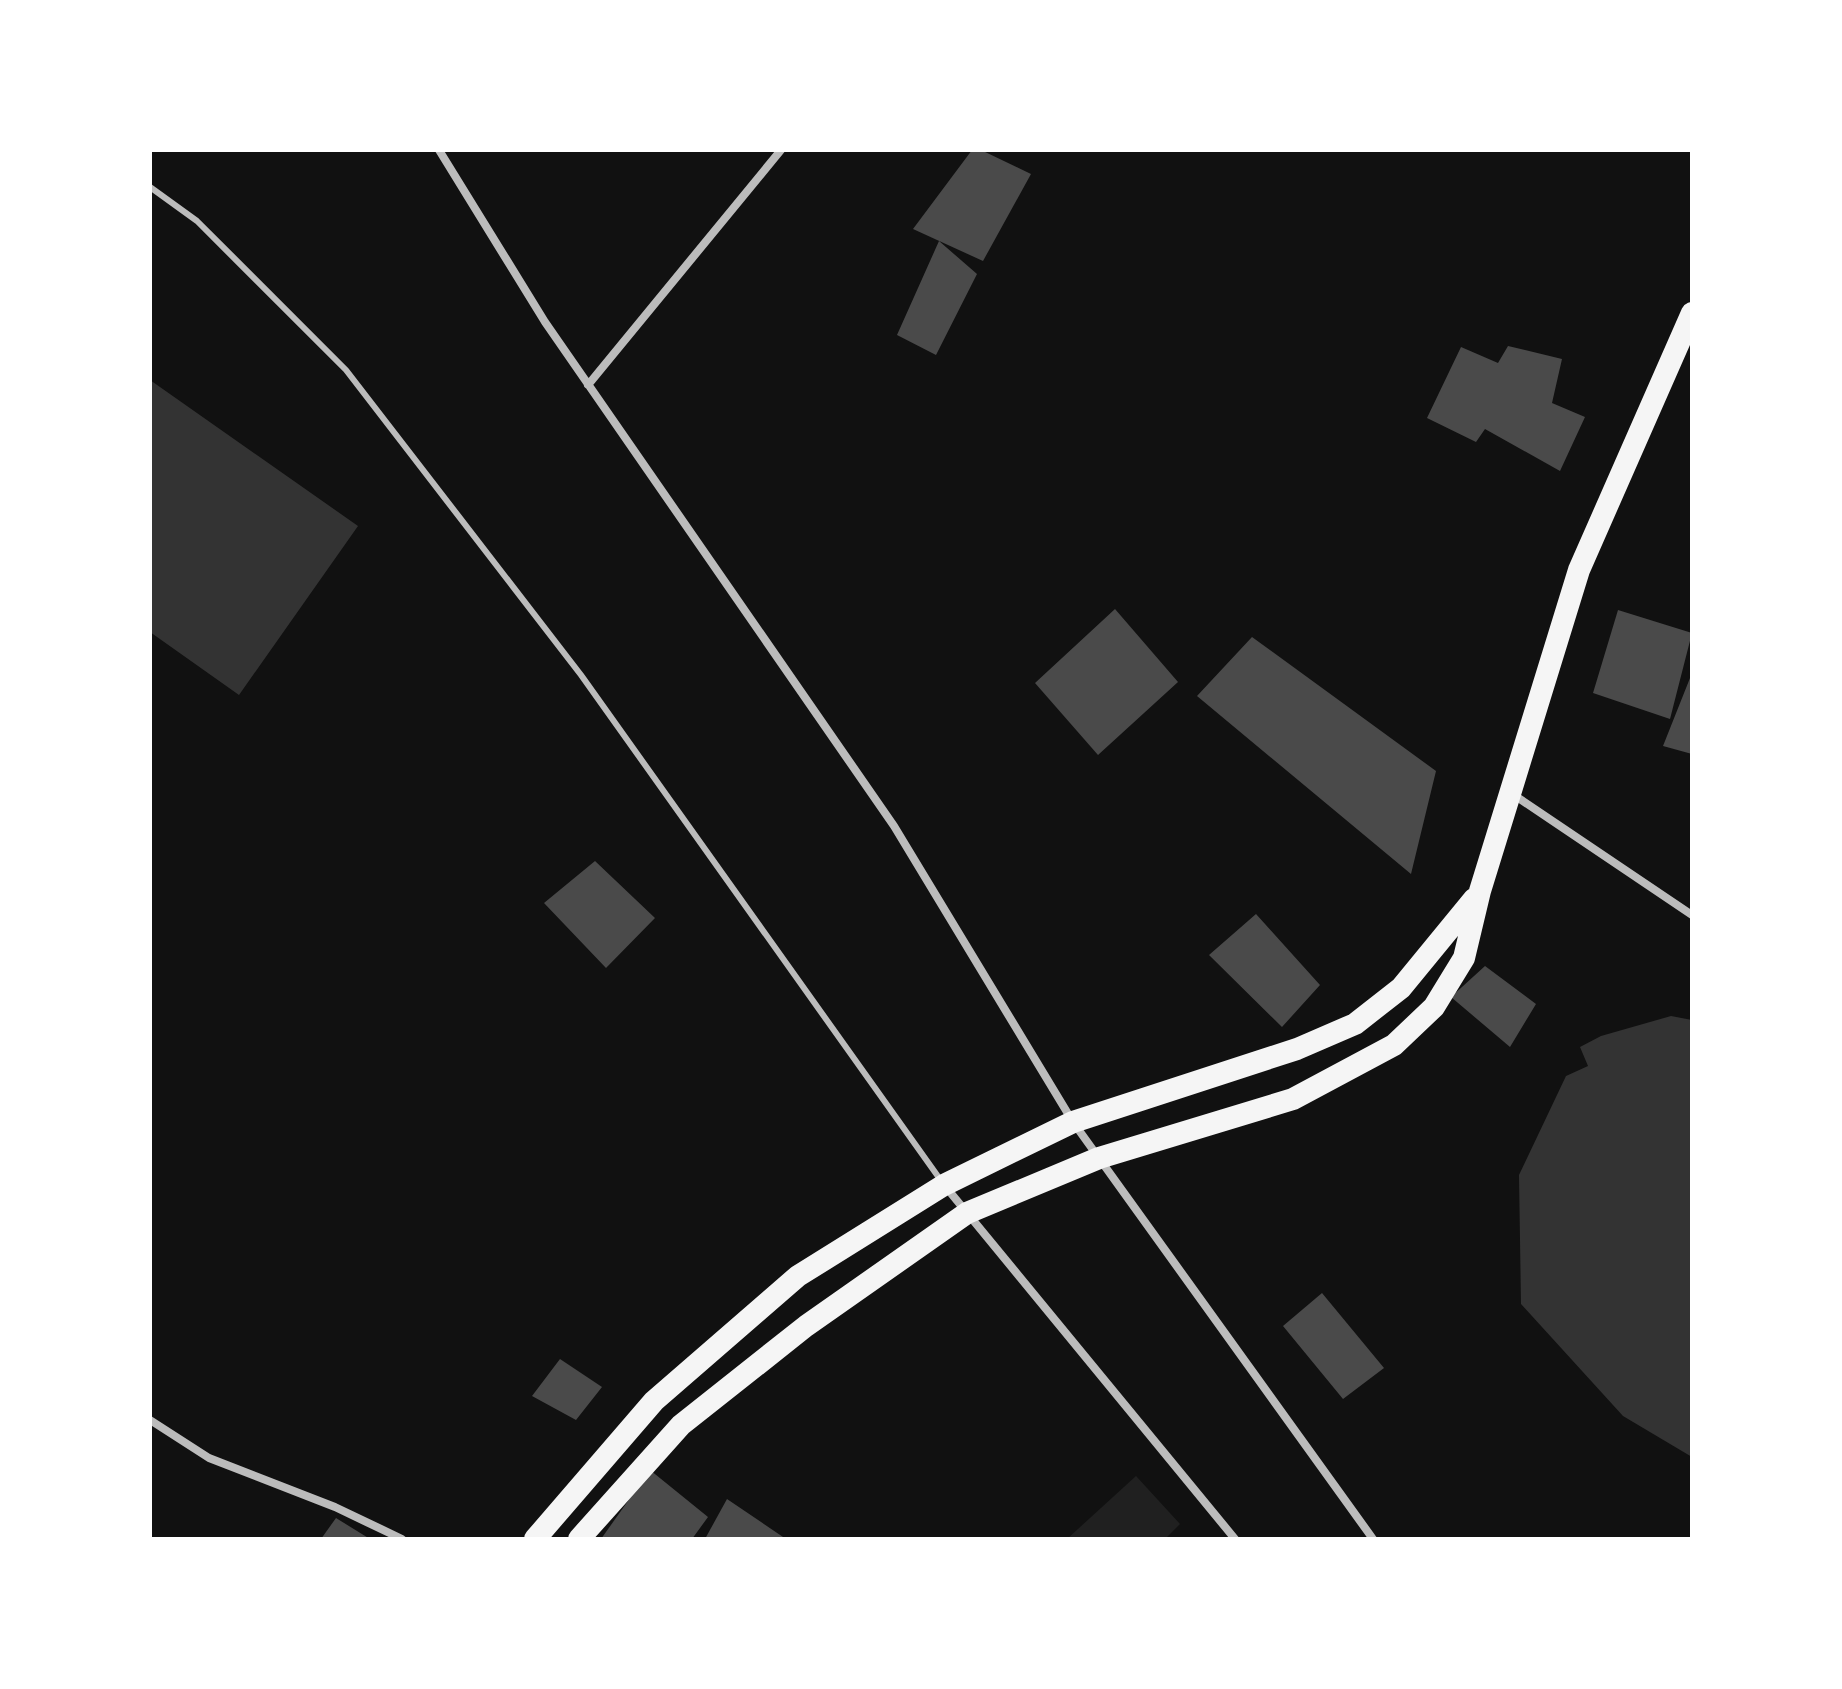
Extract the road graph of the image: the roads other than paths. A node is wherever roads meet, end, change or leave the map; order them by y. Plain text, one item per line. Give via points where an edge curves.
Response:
1 (439, 150) edge
2 (781, 150) edge
3 (150, 187) edge
4 (1692, 313) edge
5 (588, 385) junction
6 (1511, 793) junction
7 (1480, 891) junction
8 (1692, 915) edge
9 (1073, 1122) junction
10 (1099, 1158) junction
11 (944, 1185) junction
12 (967, 1213) junction
13 (150, 1420) edge
14 (402, 1539) edge
15 (535, 1539) edge
16 (579, 1539) edge
17 (1235, 1539) edge
18 (1373, 1539) edge

1 - 5 street
2 - 5 street
3 - 11 lane via 197,221 346,370 581,675
4 - 6 highway via 1579,570
5 - 9 street via 894,826
6 - 7 highway
6 - 8 street
7 - 9 highway via 1401,988 1355,1024 1297,1049
7 - 10 highway via 1464,958 1434,1007 1394,1045 1293,1099
9 - 10 street
9 - 11 highway
10 - 12 highway
10 - 18 street
11 - 12 street
11 - 15 highway via 798,1276 654,1401
12 - 16 highway via 806,1326 681,1425
12 - 17 street
13 - 14 street via 209,1458

